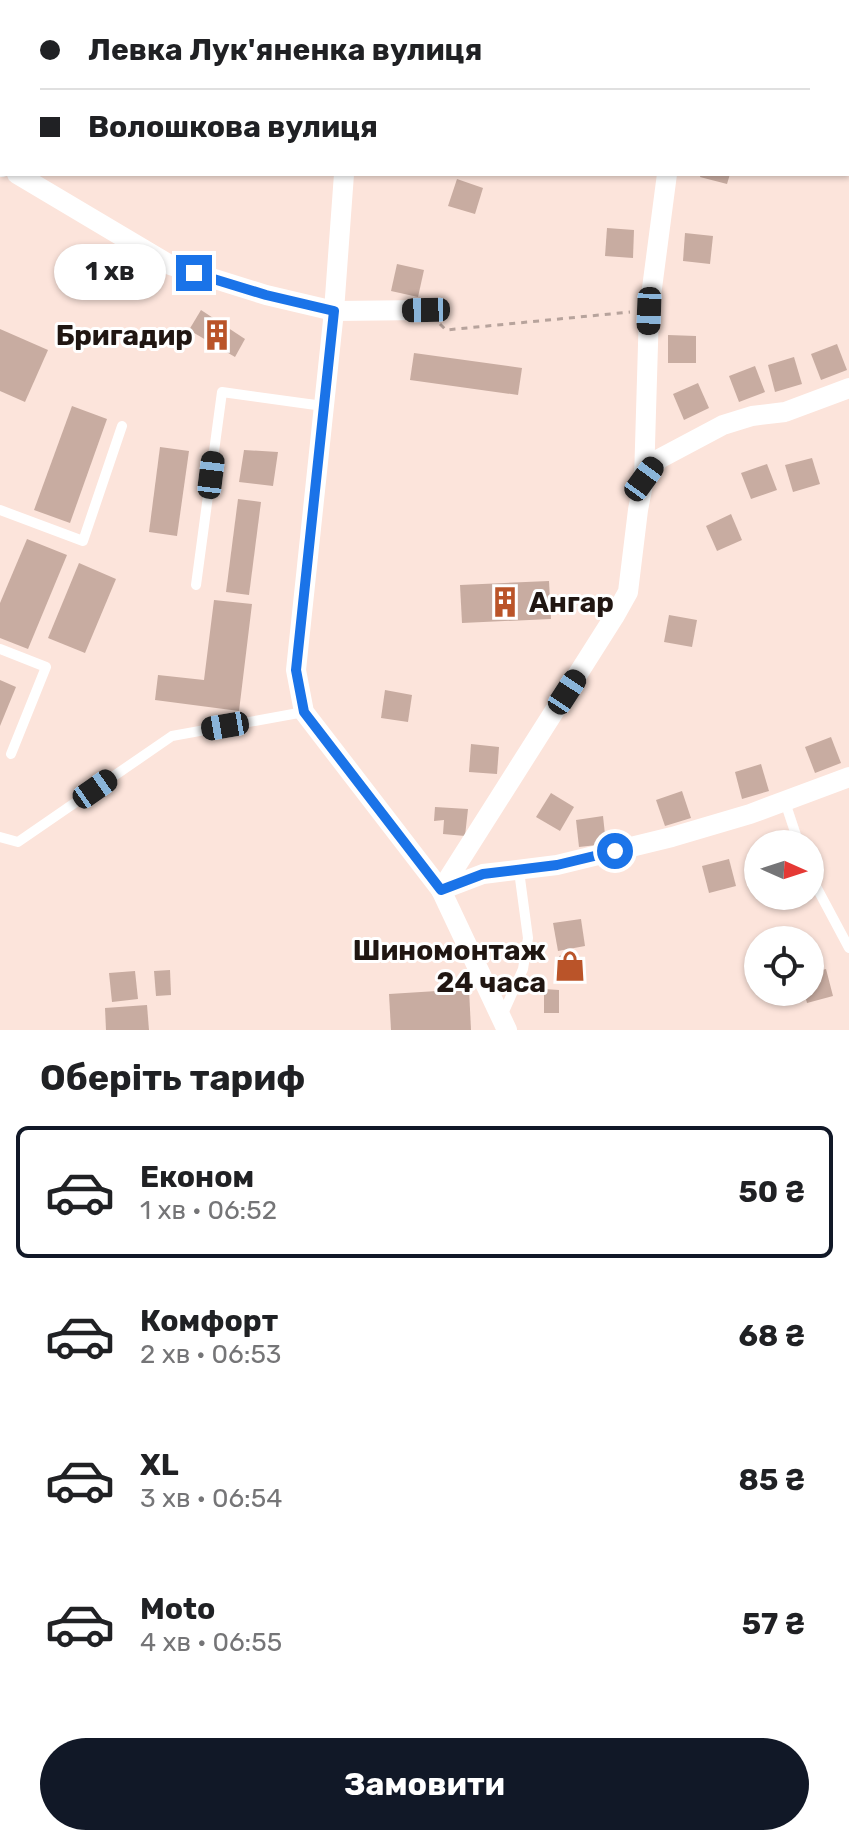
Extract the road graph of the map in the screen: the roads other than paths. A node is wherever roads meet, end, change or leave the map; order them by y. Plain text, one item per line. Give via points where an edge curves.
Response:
1 (20, 176) edge
2 (344, 176) edge
3 (667, 176) edge
4 (426, 310) road end
5 (334, 311) junction
6 (849, 388) edge
7 (323, 406) junction
8 (122, 426) dead end
9 (644, 479) junction
10 (0, 510) edge
11 (196, 585) dead end
12 (0, 649) edge
13 (304, 712) junction
14 (11, 754) dead end
15 (849, 777) edge
16 (785, 802) junction
17 (794, 830) edge
18 (0, 837) edge
19 (519, 871) junction
20 (441, 890) junction
21 (824, 905) edge
22 (849, 948) edge
23 (504, 1024) edge

1 - 5 street via 170,265
2 - 5 street
3 - 9 street via 649,311
4 - 5 street
5 - 7 street
6 - 9 street via 785,412 723,425 659,459
7 - 11 lane via 222,392
7 - 13 street via 296,670
8 - 10 lane via 83,541
9 - 20 street via 628,592
12 - 14 lane via 46,667
13 - 18 lane via 172,736 18,842
13 - 20 street
15 - 16 street
16 - 17 lane
16 - 19 street via 672,837
19 - 20 street via 483,874
19 - 23 lane via 528,938
20 - 23 street
21 - 22 lane

